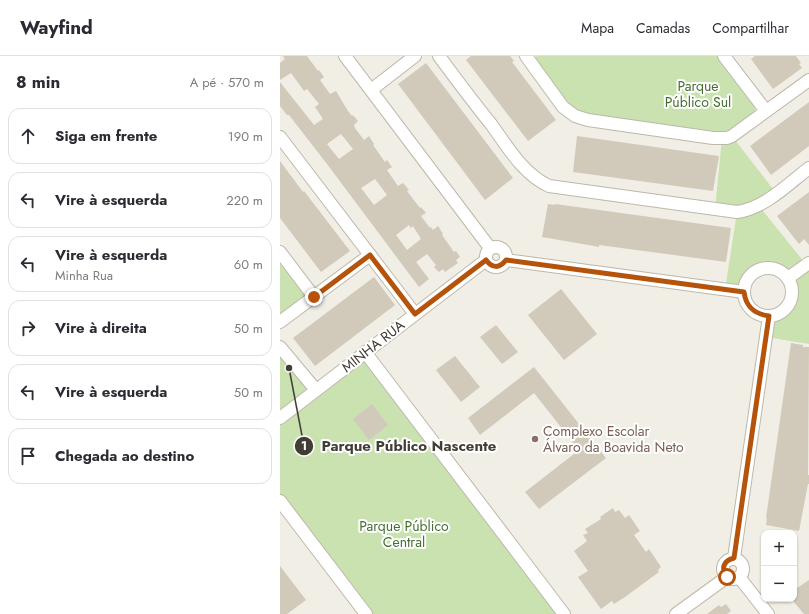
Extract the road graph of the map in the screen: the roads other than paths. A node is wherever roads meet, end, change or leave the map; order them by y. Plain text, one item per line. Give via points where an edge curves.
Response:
1 (345, 56) edge
2 (415, 56) edge
3 (439, 56) edge
4 (526, 56) edge
5 (724, 56) edge
6 (809, 80) edge
7 (370, 90) junction
8 (766, 111) junction
9 (280, 137) edge
10 (809, 168) edge
11 (490, 248) junction
12 (280, 252) edge
13 (370, 255) junction
14 (486, 260) junction
15 (506, 260) junction
16 (809, 263) edge
17 (788, 278) junction
18 (744, 292) junction
19 (314, 297) junction
20 (415, 314) junction
21 (769, 316) junction
22 (280, 322) edge
23 (280, 347) edge
24 (365, 352) junction
25 (316, 390) junction
26 (280, 418) edge
27 (280, 501) edge
28 (734, 558) junction
29 (727, 577) junction
30 (739, 577) junction
31 (366, 614) edge
32 (564, 614) edge
33 (676, 614) edge
34 (768, 614) edge

1 - 7 street
2 - 7 street
3 - 10 street via 531,175 549,186 737,212 758,206
4 - 8 street via 564,107 575,116 588,120 722,138 732,136
5 - 8 street
6 - 8 street
7 - 11 street
9 - 13 street
11 - 14 street via 486,253
11 - 15 street via 502,248
12 - 19 street
13 - 19 street
13 - 20 street
14 - 15 street via 489,265 496,267
14 - 20 street, MINHA RUA
15 - 18 street
16 - 17 street
17 - 18 street via 776,270 761,269 749,278
17 - 21 street via 792,292 788,306 776,315
18 - 21 street via 749,308 761,315
19 - 22 street
20 - 24 street, MINHA RUA
21 - 28 street
23 - 25 street
24 - 25 street, MINHA RUA
24 - 32 street
25 - 26 street, MINHA RUA
27 - 31 street
28 - 29 street via 723,565 723,572
28 - 30 street via 740,560 744,566
29 - 30 street
29 - 33 street
30 - 34 street

